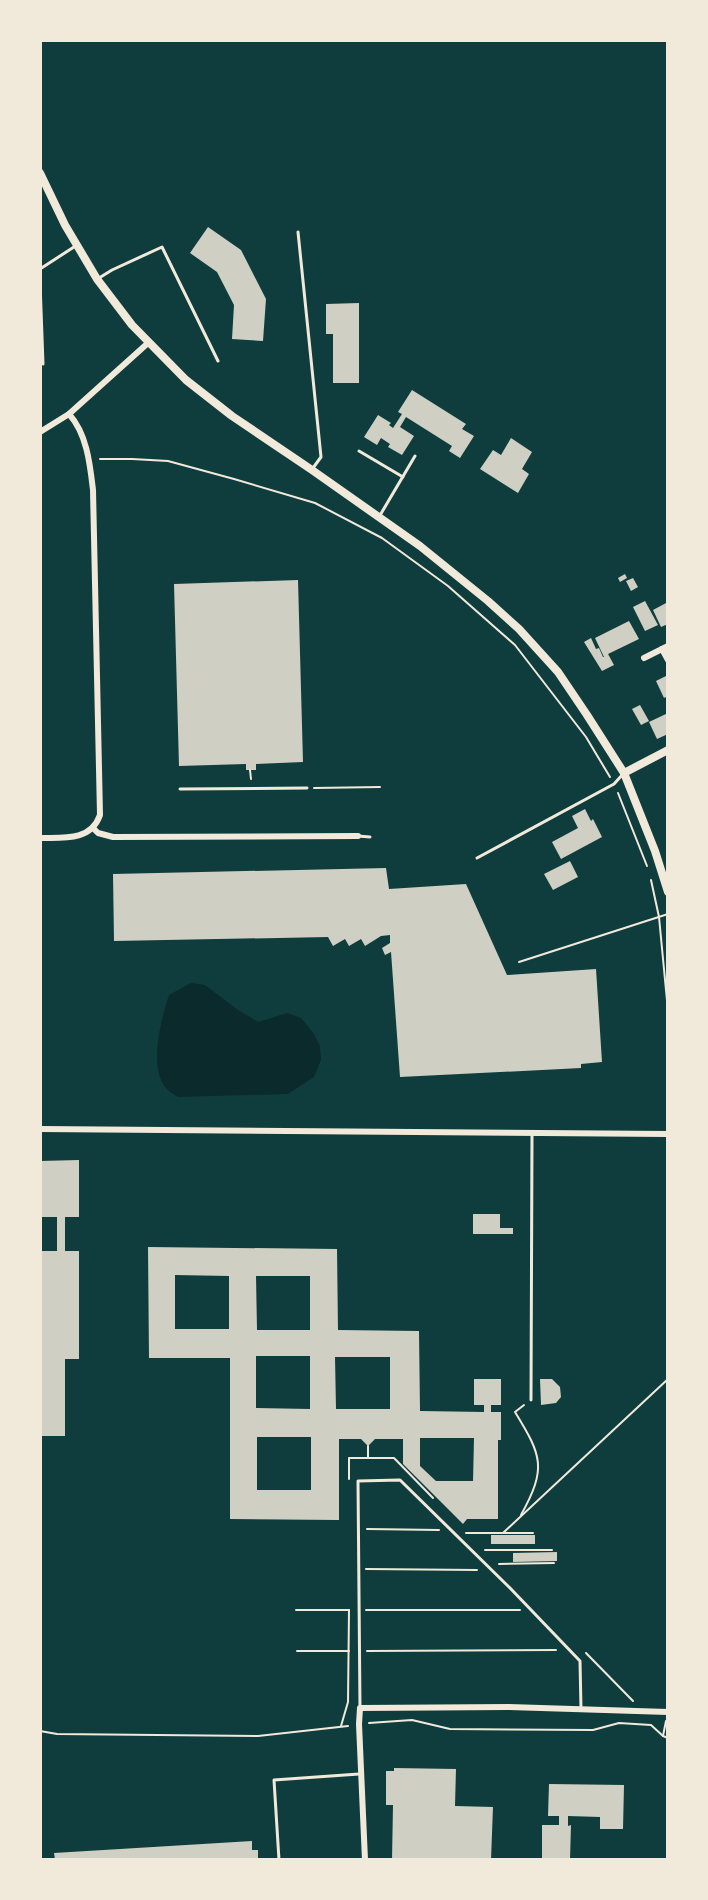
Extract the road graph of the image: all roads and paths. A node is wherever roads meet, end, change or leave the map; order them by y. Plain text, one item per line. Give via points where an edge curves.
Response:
1 (40, 173) edge
2 (298, 232) dead end
3 (76, 246) junction
4 (40, 269) edge
5 (97, 279) junction
6 (40, 282) edge
7 (148, 343) junction
8 (218, 361) dead end
9 (43, 364) dead end
10 (69, 414) junction
11 (40, 432) edge
12 (359, 451) dead end
13 (415, 456) dead end
14 (90, 462) junction
15 (312, 470) junction
16 (403, 477) junction
17 (379, 518) junction
18 (665, 648) edge
19 (644, 658) dead end
20 (668, 660) edge
21 (668, 750) edge
22 (624, 773) junction
23 (614, 784) junction
24 (380, 787) dead end
25 (307, 788) joint
26 (180, 789) dead end
27 (93, 828) junction
28 (358, 836) joint
29 (370, 837) dead end
30 (40, 838) edge
31 (477, 858) dead end
32 (647, 866) dead end
33 (651, 876) dead end
34 (668, 892) edge
35 (668, 914) edge
36 (659, 917) junction
37 (519, 962) dead end
38 (668, 1011) edge
39 (40, 1129) edge
40 (532, 1133) junction
41 (668, 1134) edge
42 (668, 1379) edge
43 (531, 1400) joint
44 (368, 1446) dead end
45 (368, 1458) junction
46 (349, 1482) dead end
47 (434, 1500) dead end
48 (519, 1518) junction
49 (358, 1528) junction
50 (453, 1532) junction
51 (466, 1533) junction
52 (503, 1533) junction
53 (533, 1533) dead end
54 (473, 1539) dead end
55 (479, 1545) dead end
56 (485, 1550) junction
57 (552, 1550) dead end
58 (492, 1557) dead end
59 (554, 1563) dead end
60 (359, 1569) junction
61 (491, 1570) junction
62 (296, 1610) dead end
63 (360, 1610) junction
64 (531, 1610) junction
65 (570, 1650) junction
66 (297, 1651) dead end
67 (349, 1651) junction
68 (360, 1651) junction
69 (360, 1708) junction
70 (581, 1708) junction
71 (643, 1711) junction
72 (668, 1712) edge
73 (341, 1726) dead end
74 (361, 1773) junction
75 (279, 1860) edge
76 (365, 1860) edge

1 - 3 street
2 - 15 lane via 321,457
3 - 4 lane
3 - 5 street
5 - 7 street
5 - 8 lane via 162,247
6 - 9 lane
7 - 10 street
7 - 15 street via 186,380 232,416
10 - 11 street
10 - 14 street
12 - 16 lane
13 - 16 lane
14 - 23 path via 168,461 315,503 382,537 448,586 515,645 586,737
14 - 27 street via 101,802
15 - 17 street
16 - 17 lane
17 - 22 street via 420,546 519,629 558,672
18 - 19 street
18 - 20 street
21 - 22 street
22 - 23 lane
22 - 34 street
23 - 31 lane
23 - 32 path
24 - 25 path
25 - 26 lane
27 - 28 street via 113,837
27 - 30 street via 79,837
28 - 29 lane
33 - 36 path
35 - 36 path
36 - 37 path
36 - 38 path
39 - 40 street
40 - 41 street
40 - 43 lane
42 - 48 path
43 - 48 path via 515,1412 536,1448 539,1461 535,1485
44 - 45 path
45 - 46 path via 349,1458
45 - 47 path via 394,1458
48 - 52 path
49 - 50 path
49 - 50 lane via 358,1481 400,1480
49 - 60 lane
50 - 51 path
50 - 61 lane
51 - 52 path
51 - 54 path
52 - 53 path
55 - 56 path
56 - 57 path
56 - 58 path
59 - 61 path via 499,1564 504,1570
60 - 61 path
60 - 63 lane
61 - 64 lane
62 - 67 path via 349,1610
63 - 64 path
63 - 68 lane
64 - 65 lane
65 - 68 path
65 - 70 lane via 580,1661
65 - 71 path via 583,1650
66 - 67 path
67 - 73 path via 348,1702
68 - 69 lane
69 - 70 street
69 - 74 street
70 - 71 street
71 - 72 street
74 - 75 lane via 274,1780
74 - 76 street

